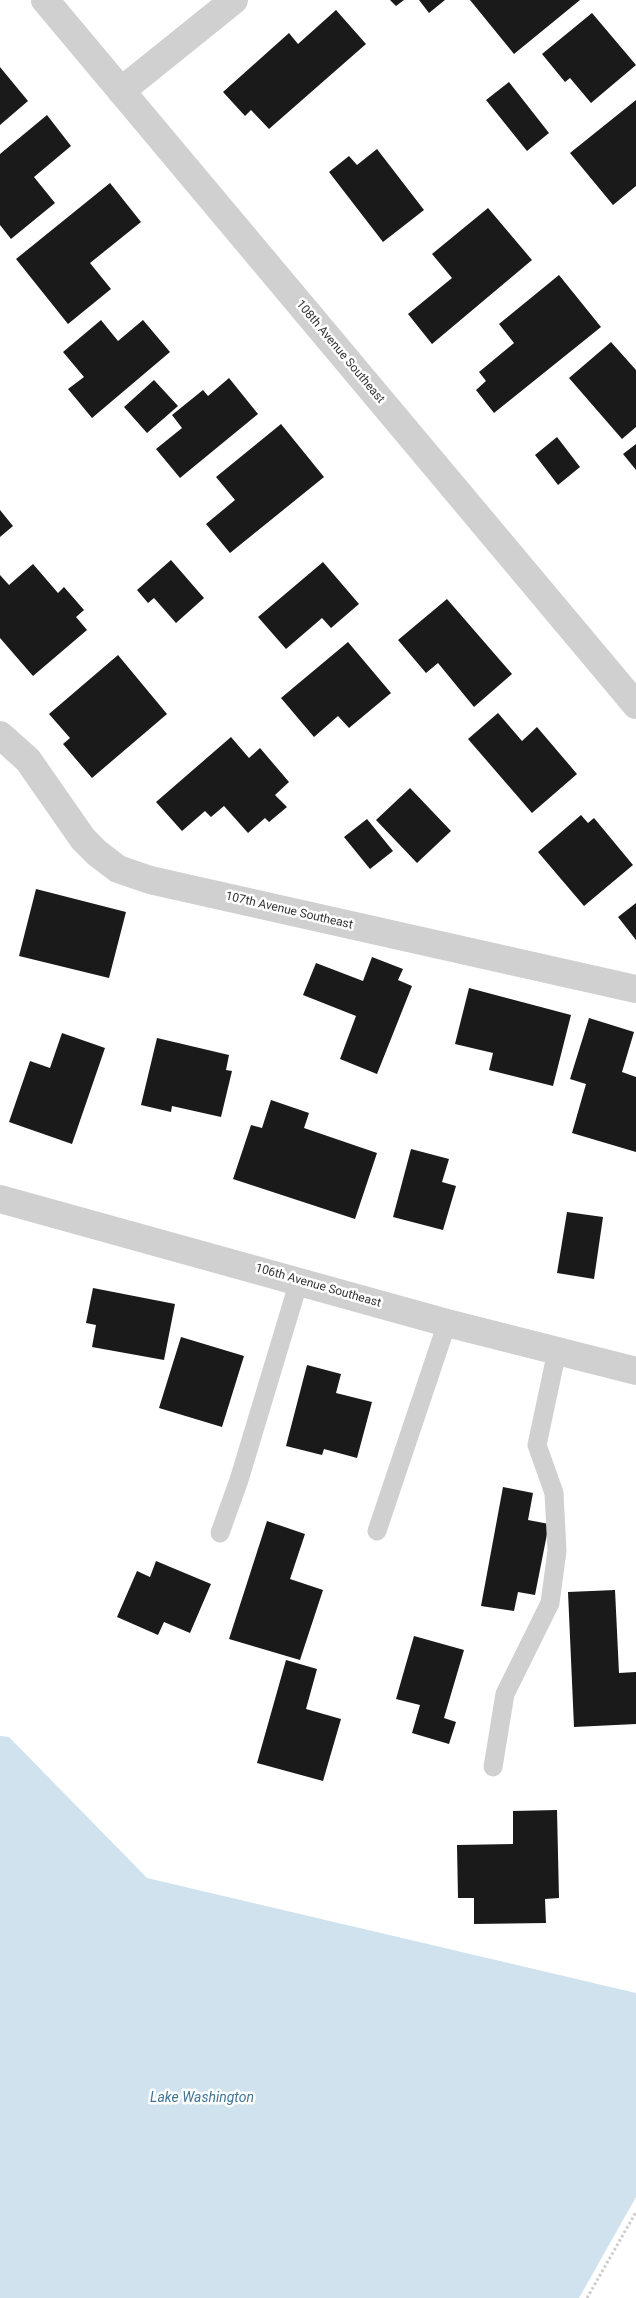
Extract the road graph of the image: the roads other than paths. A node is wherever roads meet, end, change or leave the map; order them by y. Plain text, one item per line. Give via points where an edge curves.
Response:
1 (45, 0) edge
2 (234, 0) edge
3 (121, 91) junction
4 (636, 705) edge
5 (0, 735) edge
6 (636, 989) edge
7 (0, 1199) edge
8 (299, 1281) junction
9 (447, 1323) junction
10 (557, 1351) junction
11 (636, 1371) edge
12 (377, 1531) dead end
13 (220, 1532) dead end
14 (493, 1767) dead end

1 - 3 street, 108th Avenue Southeast
2 - 3 street
3 - 4 street, 108th Avenue Southeast
5 - 6 street, 107th Avenue Southeast via 28,760 83,839 118,869 150,880
7 - 8 street, 106th Avenue Southeast
8 - 9 street, 106th Avenue Southeast
8 - 13 lane via 239,1480
9 - 10 street, 106th Avenue Southeast
9 - 12 lane
10 - 11 street, 106th Avenue Southeast
10 - 14 lane via 537,1445 554,1493 557,1551 550,1604 505,1694

